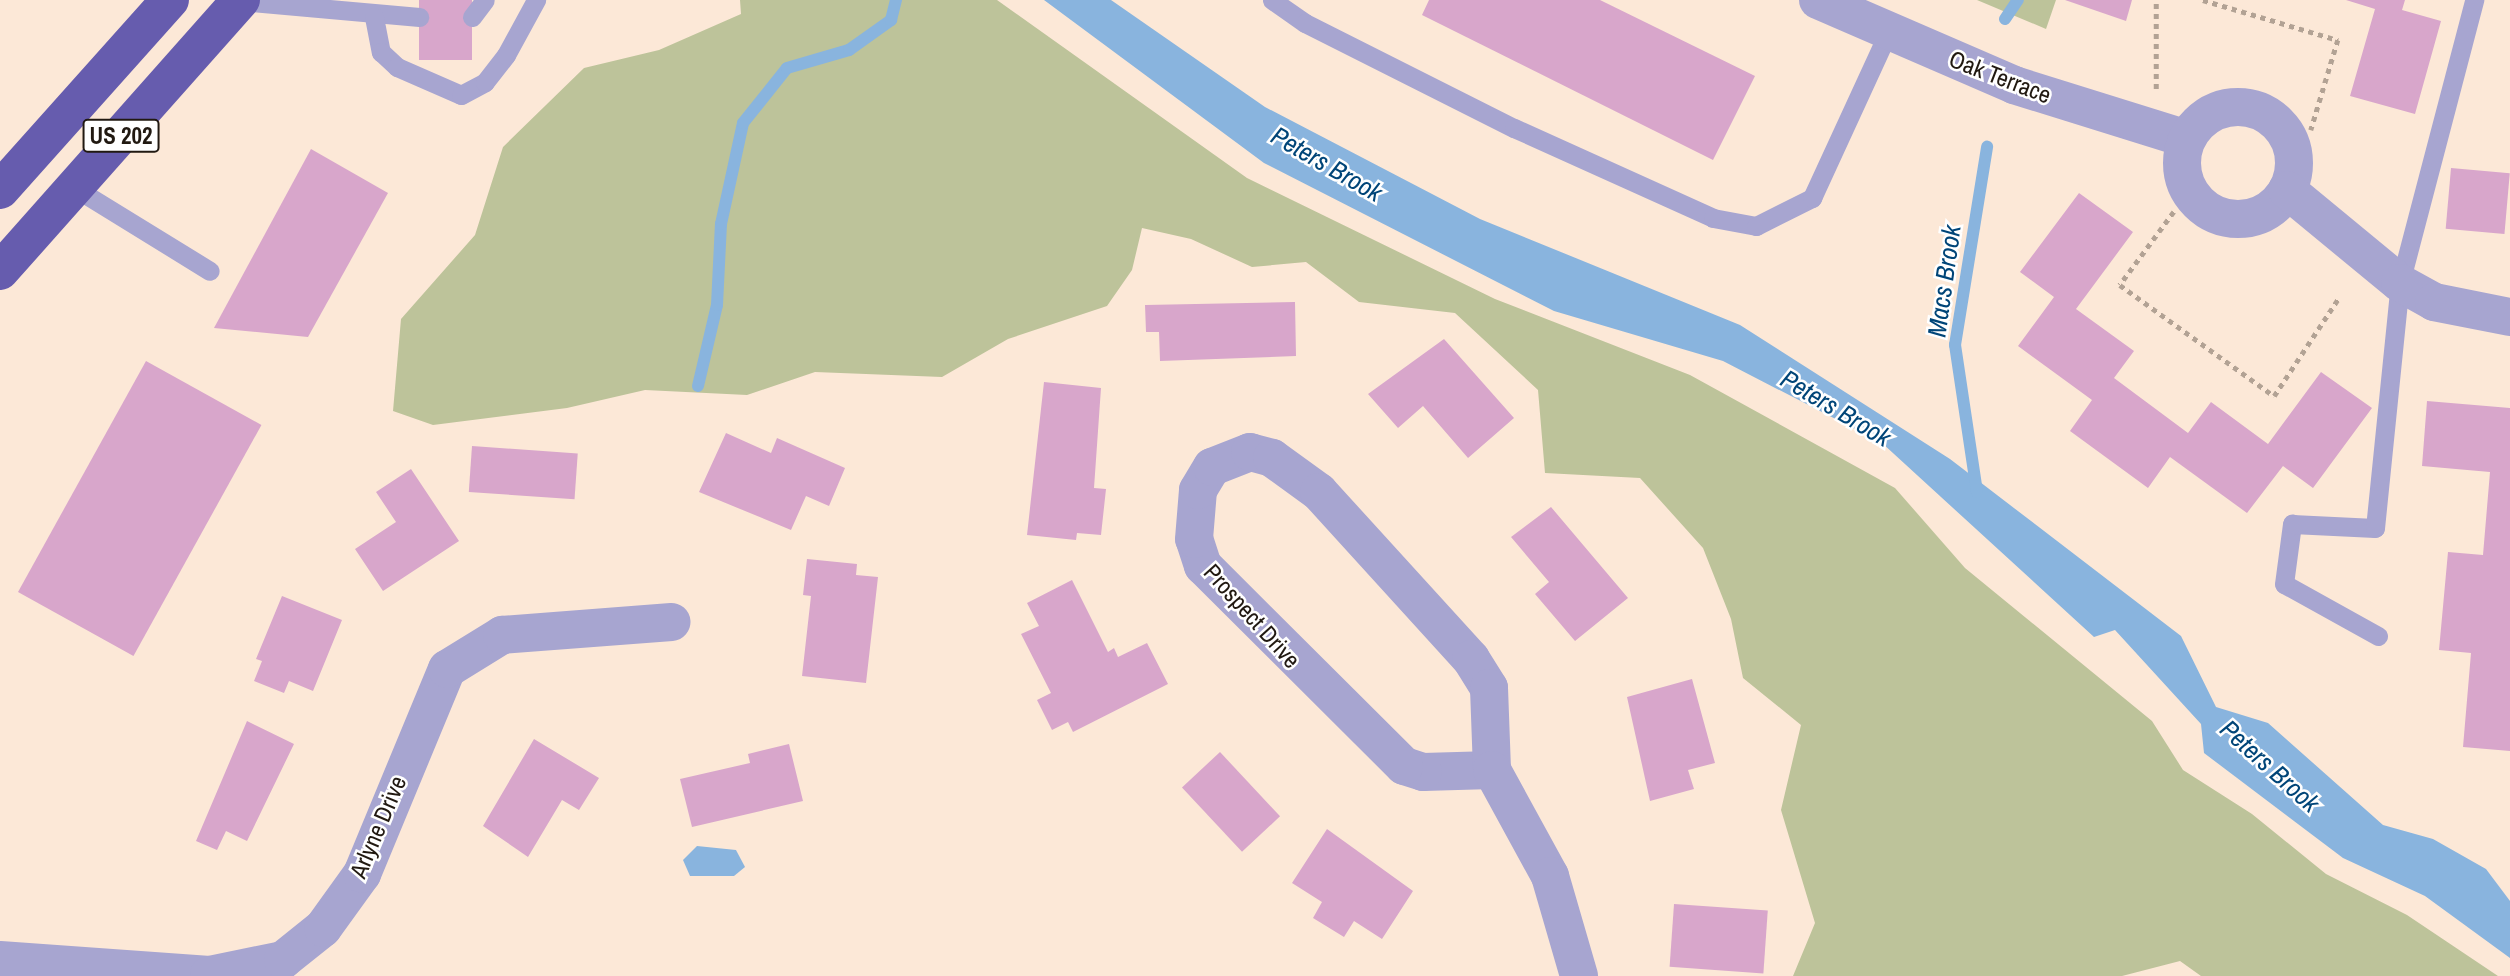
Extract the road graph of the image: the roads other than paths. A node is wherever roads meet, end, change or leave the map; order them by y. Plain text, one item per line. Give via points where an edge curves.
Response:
1 (170, 0) edge
2 (485, 0) edge
3 (536, 0) edge
4 (1272, 0) edge
5 (1818, 0) edge
6 (2474, 0) edge
7 (241, 1) edge
8 (374, 17) junction
9 (419, 17) dead end
10 (472, 17) dead end
11 (1888, 33) junction
12 (2187, 139) junction
13 (75, 188) junction
14 (0, 190) edge
15 (2287, 190) junction
16 (0, 271) edge
17 (210, 271) dead end
18 (2400, 283) junction
19 (2510, 317) edge
20 (672, 622) dead end
21 (2378, 636) dead end
22 (1492, 770) junction
23 (0, 960) edge
24 (1579, 976) edge

1 - 14 highway, US 202
2 - 10 lane
3 - 8 lane via 506,55 485,82 461,95 397,67 381,52
4 - 11 lane via 1305,23 1514,128 1713,218 1756,226 1812,198
5 - 11 street, Oak Terrace
6 - 18 lane
7 - 8 lane
7 - 13 highway, US 202
8 - 9 lane
11 - 12 street, Oak Terrace via 2014,85
12 - 15 street via 2184,178 2210,212 2254,217
12 - 15 street via 2220,109 2261,112 2290,142 2294,162
13 - 16 highway, US 202
13 - 17 lane
15 - 18 street
18 - 19 street via 2434,302
18 - 21 lane via 2375,528 2292,524 2284,584
20 - 23 street, Arlyne Drive via 502,635 447,669 362,874 323,928 283,960 209,975
22 - 22 street, Prospect Drive via 1489,688 1471,659 1319,492 1272,458 1250,452 1212,467 1198,490 1194,538 1203,566 1404,766 1423,772
22 - 24 street, Prospect Drive via 1550,876

